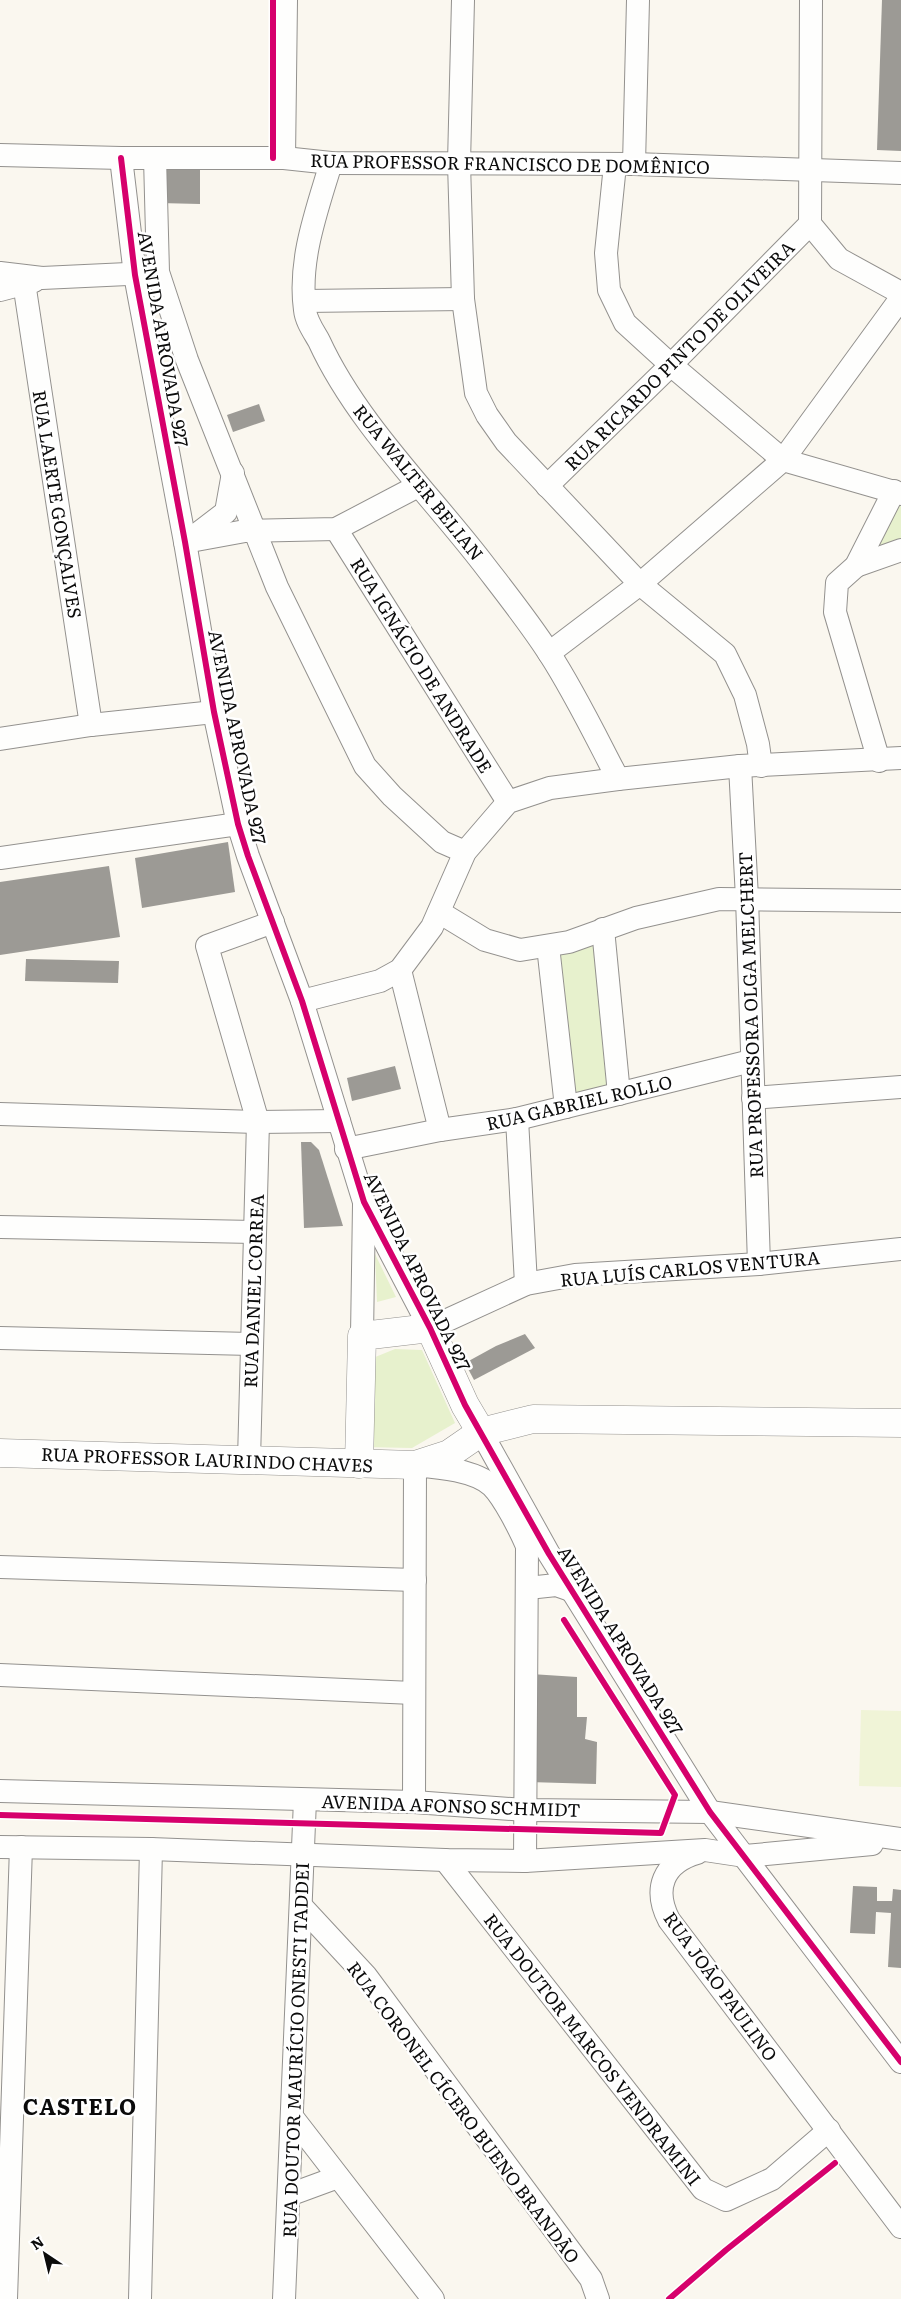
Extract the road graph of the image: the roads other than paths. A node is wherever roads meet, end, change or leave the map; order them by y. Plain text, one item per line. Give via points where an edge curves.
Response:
1 (286, 0) edge
2 (463, 0) edge
3 (638, 0) edge
4 (811, 0) edge
5 (0, 155) edge
6 (121, 158) junction
7 (155, 158) junction
8 (284, 158) junction
9 (331, 163) junction
10 (459, 163) junction
11 (625, 165) junction
12 (810, 169) junction
13 (901, 173) edge
14 (810, 224) junction
15 (158, 272) junction
16 (0, 273) edge
17 (135, 275) junction
18 (30, 279) junction
19 (0, 290) edge
20 (901, 293) edge
21 (463, 298) junction
22 (901, 298) edge
23 (304, 301) junction
24 (671, 365) junction
25 (783, 460) junction
26 (233, 473) junction
27 (418, 486) junction
28 (547, 486) junction
29 (897, 493) edge
30 (336, 528) junction
31 (255, 531) junction
32 (186, 542) junction
33 (901, 550) edge
34 (856, 566) junction
35 (640, 584) junction
36 (549, 653) junction
37 (214, 712) junction
38 (91, 725) junction
39 (0, 739) edge
40 (890, 760) edge
41 (750, 766) junction
42 (618, 779) junction
43 (508, 802) junction
44 (238, 824) junction
45 (465, 852) junction
46 (0, 858) edge
47 (747, 898) junction
48 (901, 900) edge
49 (439, 912) junction
50 (273, 922) junction
51 (603, 929) junction
52 (548, 946) junction
53 (400, 970) junction
54 (302, 1001) junction
55 (751, 1061) junction
56 (901, 1088) edge
57 (619, 1094) junction
58 (753, 1098) junction
59 (566, 1107) junction
60 (0, 1114) edge
61 (517, 1119) junction
62 (339, 1121) junction
63 (258, 1122) junction
64 (440, 1130) junction
65 (346, 1149) junction
66 (364, 1202) junction
67 (0, 1227) edge
68 (254, 1232) junction
69 (901, 1249) edge
70 (759, 1264) junction
71 (526, 1284) junction
72 (430, 1328) junction
73 (362, 1336) junction
74 (0, 1338) edge
75 (251, 1344) junction
76 (901, 1423) edge
77 (481, 1432) junction
78 (0, 1453) edge
79 (248, 1460) junction
80 (359, 1464) junction
81 (415, 1465) junction
82 (0, 1567) edge
83 (415, 1580) junction
84 (528, 1588) junction
85 (573, 1591) junction
86 (0, 1675) edge
87 (413, 1692) junction
88 (0, 1791) edge
89 (305, 1800) junction
90 (414, 1802) junction
91 (525, 1810) junction
92 (710, 1812) junction
93 (901, 1840) edge
94 (11, 1847) edge
95 (151, 1849) junction
96 (705, 1850) junction
97 (303, 1855) junction
98 (745, 1856) junction
99 (445, 1860) junction
100 (525, 1861) junction
101 (302, 1907) junction
102 (901, 2062) edge
103 (293, 2118) junction
104 (829, 2130) junction
105 (338, 2177) junction
106 (289, 2195) junction
107 (901, 2227) edge
108 (6, 2299) edge
109 (140, 2299) edge
110 (284, 2299) edge
111 (433, 2299) edge
112 (598, 2299) edge

1 - 8 street
2 - 10 street, RUA PROFESSORA OLGA MELCHERT
3 - 11 street
4 - 12 street
5 - 6 street, RUA PROFESSOR FRANCISCO DE DOMÊNICO
6 - 7 street, RUA PROFESSOR FRANCISCO DE DOMÊNICO
6 - 17 street, AVENIDA APROVADA 927
7 - 8 street, RUA PROFESSOR FRANCISCO DE DOMÊNICO
7 - 15 street
8 - 9 street, RUA PROFESSOR FRANCISCO DE DOMÊNICO
9 - 10 street, RUA PROFESSOR FRANCISCO DE DOMÊNICO
9 - 23 street, RUA WALTER BELIAN via 312,228 303,276
10 - 11 street, RUA PROFESSOR FRANCISCO DE DOMÊNICO
10 - 21 street, RUA PROFESSORA OLGA MELCHERT
11 - 12 street, RUA PROFESSOR FRANCISCO DE DOMÊNICO
11 - 24 street via 606,253 609,290 626,323
12 - 13 street, RUA PROFESSOR FRANCISCO DE DOMÊNICO
12 - 14 street
14 - 20 street via 839,259
14 - 24 street, RUA RICARDO PINTO DE OLIVEIRA
15 - 17 street
15 - 26 street via 187,360
16 - 18 street
17 - 18 street
17 - 32 street, AVENIDA APROVADA 927
18 - 19 street
18 - 38 street, RUA LAERTE GONÇALVES
21 - 23 street
21 - 28 street, RUA PROFESSORA OLGA MELCHERT via 476,393 506,442
22 - 25 street
23 - 27 street, RUA WALTER BELIAN via 305,312 341,384
24 - 25 street
24 - 28 street, RUA RICARDO PINTO DE OLIVEIRA
25 - 29 street
25 - 35 street
26 - 31 street
26 - 32 street via 226,512
27 - 30 street
27 - 36 street, RUA WALTER BELIAN via 481,561
28 - 35 street, RUA PROFESSORA OLGA MELCHERT
29 - 34 street
30 - 31 street
30 - 43 street, RUA IGNÁCIO DE ANDRADE
31 - 32 street via 245,530
31 - 45 street via 277,587 365,766 442,842
32 - 37 street, AVENIDA APROVADA 927
33 - 34 street
34 - 40 street via 837,583 835,612
35 - 36 street
35 - 41 street, RUA PROFESSORA OLGA MELCHERT via 725,654 745,695 758,744
36 - 42 street, RUA WALTER BELIAN via 581,706
37 - 38 street
37 - 44 street, AVENIDA APROVADA 927
38 - 39 street
40 - 41 street
41 - 42 street
41 - 47 street, RUA PROFESSORA OLGA MELCHERT
42 - 43 street via 550,788
43 - 45 street
44 - 46 street
44 - 50 street, AVENIDA APROVADA 927
45 - 49 street
47 - 48 street
47 - 51 street via 720,899
47 - 55 street, RUA PROFESSORA OLGA MELCHERT
49 - 52 street via 485,940 520,950
49 - 53 street via 432,927
50 - 54 street, AVENIDA APROVADA 927
50 - 63 street, RUA DANIEL CORREA via 207,946
51 - 52 street
51 - 57 street
52 - 59 street
53 - 54 street via 380,981
53 - 64 street
54 - 62 street, AVENIDA APROVADA 927
55 - 57 street, RUA GABRIEL ROLLO
55 - 58 street, RUA PROFESSORA OLGA MELCHERT
56 - 58 street
57 - 59 street, RUA GABRIEL ROLLO
58 - 70 street, RUA PROFESSORA OLGA MELCHERT
59 - 61 street, RUA GABRIEL ROLLO
60 - 63 street
61 - 64 street, RUA GABRIEL ROLLO
61 - 71 street
62 - 63 street
62 - 65 street, AVENIDA APROVADA 927
63 - 68 street, RUA DANIEL CORREA
64 - 65 street, RUA GABRIEL ROLLO
65 - 66 street, AVENIDA APROVADA 927
66 - 72 street, AVENIDA APROVADA 927
66 - 73 street
67 - 68 street
68 - 75 street, RUA DANIEL CORREA
69 - 70 street, RUA LUÍS CARLOS VENTURA
70 - 71 street, RUA LUÍS CARLOS VENTURA via 574,1275
71 - 72 street, RUA LUÍS CARLOS VENTURA
72 - 73 street
72 - 77 street, AVENIDA APROVADA 927
73 - 80 street
74 - 75 street
75 - 79 street, RUA DANIEL CORREA
76 - 77 street via 533,1419
77 - 81 street, RUA PROFESSOR LAURINDO CHAVES via 449,1454
77 - 85 street, AVENIDA APROVADA 927
78 - 79 street, RUA PROFESSOR LAURINDO CHAVES
79 - 80 street, RUA PROFESSOR LAURINDO CHAVES
80 - 81 street, RUA PROFESSOR LAURINDO CHAVES
81 - 83 street
81 - 84 street via 451,1469 492,1486 526,1546
82 - 83 street
83 - 87 street
84 - 85 street via 556,1584
84 - 91 street
85 - 92 street, AVENIDA APROVADA 927
86 - 87 street
87 - 90 street
88 - 89 street, AVENIDA AFONSO SCHMIDT
89 - 90 street, AVENIDA AFONSO SCHMIDT
89 - 97 street, RUA DOUTOR MAURÍCIO ONESTI TADDEI
90 - 91 street, AVENIDA AFONSO SCHMIDT
91 - 92 street, AVENIDA AFONSO SCHMIDT
91 - 100 street
92 - 93 street, AVENIDA AFONSO SCHMIDT
92 - 98 street, AVENIDA APROVADA 927
93 - 98 street, AVENIDA AFONSO SCHMIDT
94 - 95 street, AVENIDA AFONSO SCHMIDT
94 - 108 street
95 - 97 street, AVENIDA AFONSO SCHMIDT
95 - 109 street
96 - 98 street, AVENIDA AFONSO SCHMIDT
96 - 100 street, AVENIDA AFONSO SCHMIDT
96 - 104 street, RUA JOÃO PAULINO via 683,1857 674,1864 661,1891 662,1905 669,1920
97 - 99 street, AVENIDA AFONSO SCHMIDT
97 - 101 street, RUA DOUTOR MAURÍCIO ONESTI TADDEI
98 - 102 street, AVENIDA APROVADA 927
99 - 100 street, AVENIDA AFONSO SCHMIDT
99 - 104 street, RUA DOUTOR MARCOS VENDRAMINI via 703,2189 726,2200 752,2190 772,2179
101 - 103 street, RUA DOUTOR MAURÍCIO ONESTI TADDEI
101 - 112 street, RUA CORONEL CÍCERO BUENO BRANDÃO via 366,1976 591,2279
103 - 105 street
103 - 106 street, RUA DOUTOR MAURÍCIO ONESTI TADDEI
104 - 107 street, RUA JOÃO PAULINO
105 - 106 street
105 - 111 street
106 - 110 street, RUA DOUTOR MAURÍCIO ONESTI TADDEI

